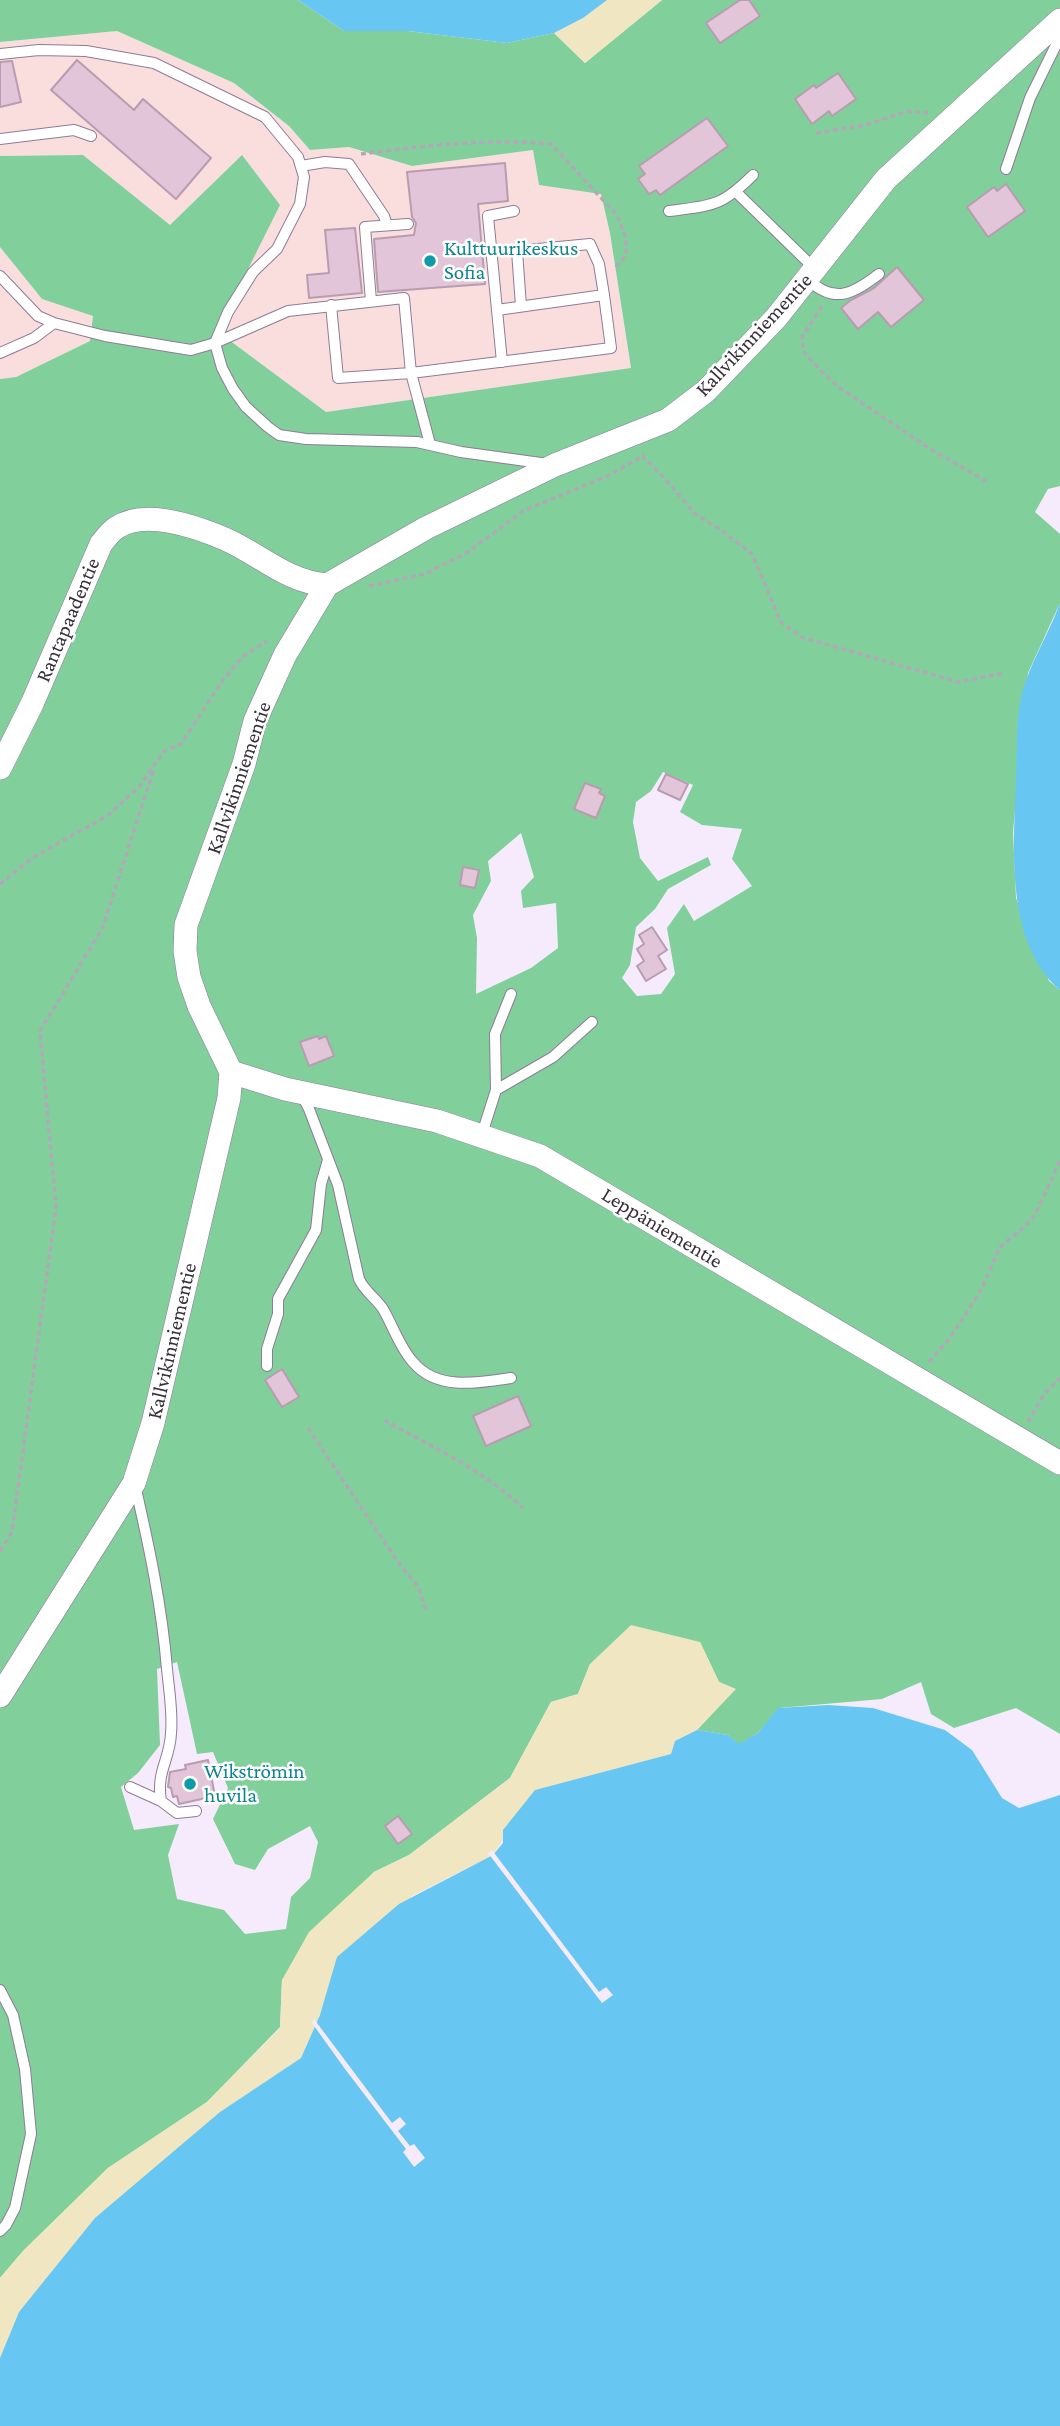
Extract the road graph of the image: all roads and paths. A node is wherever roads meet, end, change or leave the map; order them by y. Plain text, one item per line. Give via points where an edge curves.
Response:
1 (1059, 20) edge
2 (0, 54) edge
3 (944, 124) junction
4 (816, 132) dead end
5 (91, 136) dead end
6 (0, 139) edge
7 (349, 164) junction
8 (301, 166) junction
9 (1006, 169) dead end
10 (753, 175) dead end
11 (736, 192) junction
12 (513, 211) dead end
13 (669, 211) dead end
14 (408, 224) dead end
15 (387, 225) junction
16 (811, 274) junction
17 (879, 274) dead end
18 (0, 276) edge
19 (601, 279) junction
20 (604, 295) junction
21 (834, 295) junction
22 (371, 301) junction
23 (331, 305) junction
24 (521, 306) junction
25 (497, 310) junction
26 (54, 323) junction
27 (215, 343) junction
28 (0, 353) edge
29 (502, 362) junction
30 (411, 373) junction
31 (622, 438) junction
32 (429, 444) junction
33 (555, 465) junction
34 (989, 483) dead end
35 (327, 585) junction
36 (272, 636) dead end
37 (1004, 673) dead end
38 (3, 755) edge
39 (155, 764) junction
40 (0, 884) edge
41 (511, 994) dead end
42 (592, 1022) dead end
43 (231, 1072) junction
44 (496, 1090) junction
45 (300, 1092) junction
46 (481, 1137) junction
47 (328, 1160) junction
48 (1060, 1161) edge
49 (267, 1366) dead end
50 (909, 1374) junction
51 (511, 1378) dead end
52 (1060, 1378) edge
53 (384, 1420) dead end
54 (308, 1428) dead end
55 (1018, 1439) junction
56 (1060, 1463) edge
57 (134, 1483) junction
58 (523, 1508) dead end
59 (0, 1551) edge
60 (426, 1610) dead end
61 (0, 1696) edge
62 (130, 1787) dead end
63 (162, 1801) junction
64 (196, 1811) dead end
65 (0, 1990) edge
66 (0, 2231) edge

1 - 3 street, Kallvikinniementie
1 - 9 lane via 1059,39 1030,98
2 - 8 lane via 86,51 154,63 265,117
3 - 4 path via 932,114 908,111 866,125
3 - 16 street, Kallvikinniementie via 886,179
5 - 6 lane via 74,130
7 - 8 lane
7 - 15 lane
7 - 19 path via 355,155 410,147 515,141 551,144 617,215 626,238 626,256
8 - 27 lane via 300,204 277,249 253,272 228,312
10 - 11 lane
11 - 13 lane via 721,202
11 - 16 lane
12 - 25 lane via 488,216
14 - 15 lane
15 - 22 lane via 365,227
16 - 21 lane via 825,293
16 - 31 street, Kallvikinniementie via 706,391 668,420
17 - 21 lane
18 - 26 lane via 38,316
19 - 20 lane
19 - 24 lane via 590,244 517,251
20 - 24 lane
20 - 29 lane via 611,348
21 - 34 path via 802,337 804,352 840,388
22 - 23 lane
22 - 30 lane via 404,298
23 - 27 lane via 288,311
23 - 30 lane via 338,378
24 - 25 lane
25 - 29 lane
26 - 27 lane via 191,350
26 - 28 lane
27 - 32 lane via 222,368 246,407 279,435
29 - 30 lane
30 - 32 lane
31 - 33 street, Kallvikinniementie
31 - 37 path via 695,514 752,554 781,622 801,638 958,682
32 - 33 lane
33 - 35 street, Kallvikinniementie via 426,528
35 - 38 street, Rantapaadentie via 308,584 226,540 181,524 157,519 116,528 101,544
35 - 43 street, Kallvikinniementie via 285,655 255,721 186,925 189,977
36 - 39 path via 242,657 181,744 164,751
39 - 40 path via 139,787 107,816 32,858
39 - 59 path via 102,929 40,1031 56,1208 12,1532
41 - 44 lane via 495,1034
42 - 44 lane via 554,1057
43 - 45 street, Leppäniementie
43 - 57 street, Kallvikinniementie via 229,1098 163,1382
44 - 46 lane
45 - 46 street, Leppäniementie via 437,1121
45 - 47 lane
46 - 50 street, Leppäniementie via 540,1156
47 - 49 lane via 316,1230 278,1299
47 - 51 lane via 359,1279 381,1305 412,1362 431,1377 453,1382
48 - 50 path via 1035,1215 1000,1247 981,1290 951,1337 931,1361
50 - 55 street, Leppäniementie
52 - 55 path via 1044,1394
53 - 58 path via 445,1452
54 - 60 path via 418,1586
55 - 56 street, Leppäniementie
57 - 61 street, Kallvikinniementie
57 - 63 lane via 152,1559 169,1689 172,1735 159,1784
62 - 63 lane
63 - 64 lane via 177,1813
65 - 66 lane via 13,2015 25,2069 31,2134 15,2208

